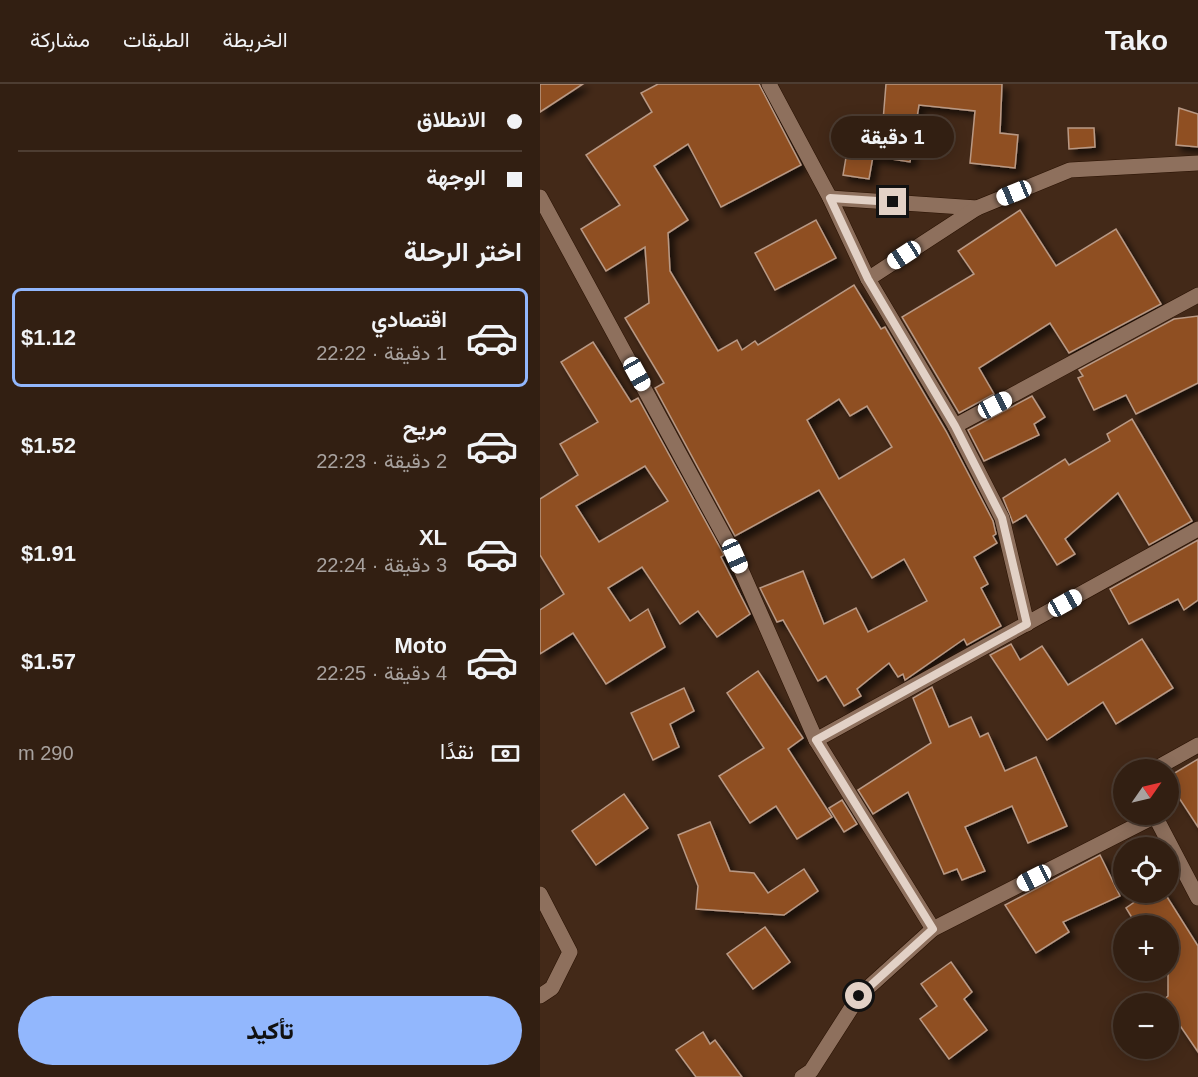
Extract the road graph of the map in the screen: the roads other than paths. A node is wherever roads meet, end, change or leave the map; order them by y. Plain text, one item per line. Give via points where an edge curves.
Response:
1 (769, 84) edge
2 (1198, 163) edge
3 (540, 196) edge
4 (830, 198) junction
5 (977, 208) junction
6 (868, 279) junction
7 (1198, 295) edge
8 (955, 426) junction
9 (1198, 529) edge
10 (1027, 624) junction
11 (816, 740) junction
12 (1198, 745) edge
13 (1173, 759) edge
14 (1135, 825) edge
15 (1159, 825) edge
16 (540, 894) edge
17 (1198, 898) edge
18 (933, 929) junction
19 (540, 996) edge
20 (802, 1077) edge

1 - 4 street
2 - 5 street via 1070,170
3 - 11 street via 735,556
4 - 5 street
4 - 6 street
5 - 6 street
6 - 8 street
7 - 8 street
8 - 10 street via 1002,518
9 - 10 street
10 - 11 street
11 - 18 street
12 - 13 street
14 - 18 street
15 - 17 street
16 - 19 street via 570,952 552,988
18 - 20 street via 859,996 811,1071

